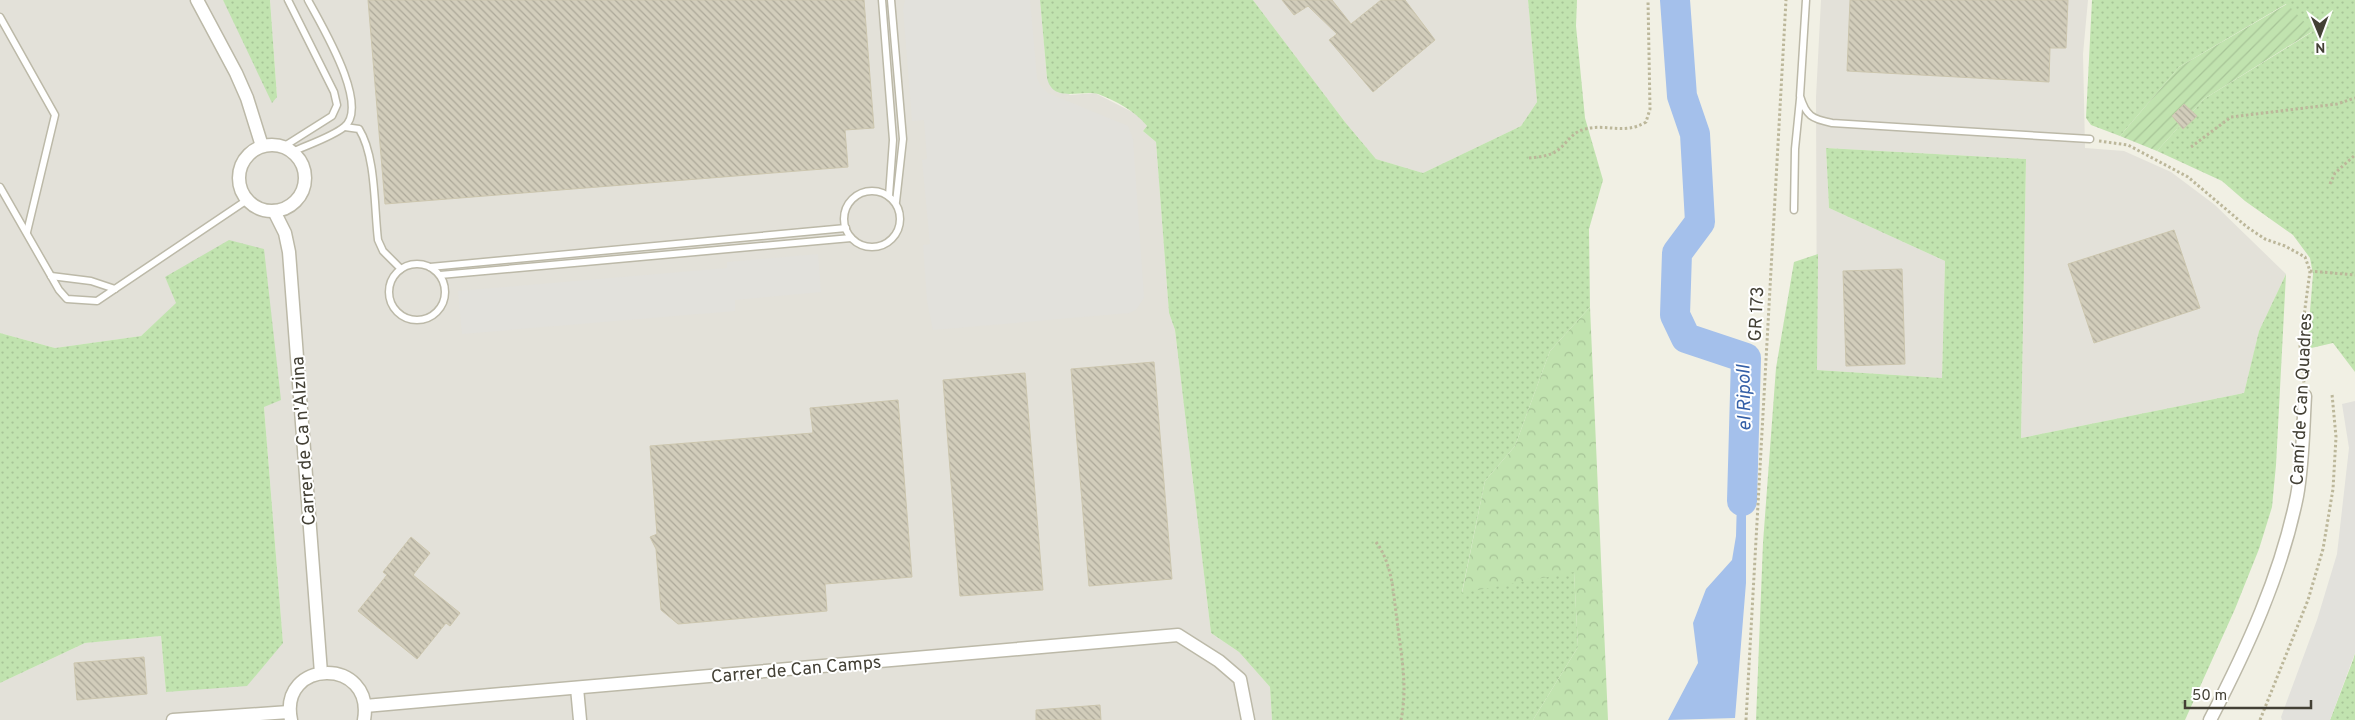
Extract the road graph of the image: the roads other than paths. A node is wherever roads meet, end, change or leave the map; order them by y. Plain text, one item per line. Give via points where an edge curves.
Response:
1 (197, 0) edge
2 (288, 0) edge
3 (308, 0) edge
4 (882, 0) edge
5 (891, 0) edge
6 (1806, 0) edge
7 (0, 17) edge
8 (1800, 96) junction
9 (345, 127) junction
10 (2090, 139) road end
11 (262, 146) junction
12 (287, 149) junction
13 (0, 187) edge
14 (890, 196) junction
15 (247, 200) junction
16 (896, 202) junction
17 (1794, 210) dead end
18 (274, 211) junction
19 (846, 228) junction
20 (27, 232) junction
21 (851, 238) junction
22 (430, 267) junction
23 (401, 269) junction
24 (440, 275) junction
25 (51, 276) junction
26 (116, 290) junction
27 (2304, 396) road end
28 (321, 673) junction
29 (576, 688) junction
30 (365, 706) junction
31 (290, 716) edge
32 (174, 720) edge
33 (364, 720) edge
34 (580, 720) edge
35 (1248, 720) edge
36 (2210, 720) edge

1 - 11 street via 236,73
2 - 12 lane via 334,92 337,105 332,116
3 - 9 lane via 338,56 348,87 351,117
4 - 14 lane via 893,140
5 - 16 lane via 902,139
6 - 8 lane
7 - 20 lane via 55,115
8 - 10 lane via 1804,108 1815,119 1832,123
8 - 17 lane
9 - 12 lane
9 - 23 lane via 359,129 365,138 378,240 383,251
11 - 12 street
11 - 15 street via 247,156 242,164 240,183
12 - 18 street via 304,168 304,188 293,204
13 - 20 lane
14 - 16 lane
14 - 19 lane via 872,190 854,197 844,214
15 - 18 street via 259,208
15 - 26 lane
16 - 21 lane via 901,218 896,235 890,241 872,247 862,246
18 - 28 street, Carrer de Ca n'Alzina via 285,233 289,252
19 - 21 lane
19 - 22 lane
20 - 25 lane
21 - 24 lane
22 - 23 lane via 416,264
22 - 24 lane
23 - 24 lane via 392,278 388,297 398,314 417,321 440,309 446,292
25 - 26 lane via 91,281
25 - 26 lane via 67,299 97,301
27 - 36 street, Camí de Can Quadres via 2297,494 2280,562 2254,629
28 - 30 street via 345,676 362,694
28 - 31 street via 310,676 294,691
29 - 30 street, Carrer de Can Camps
29 - 34 street
29 - 35 street, Carrer de Can Camps via 1178,635 1219,661 1240,679
30 - 33 street
31 - 32 street

